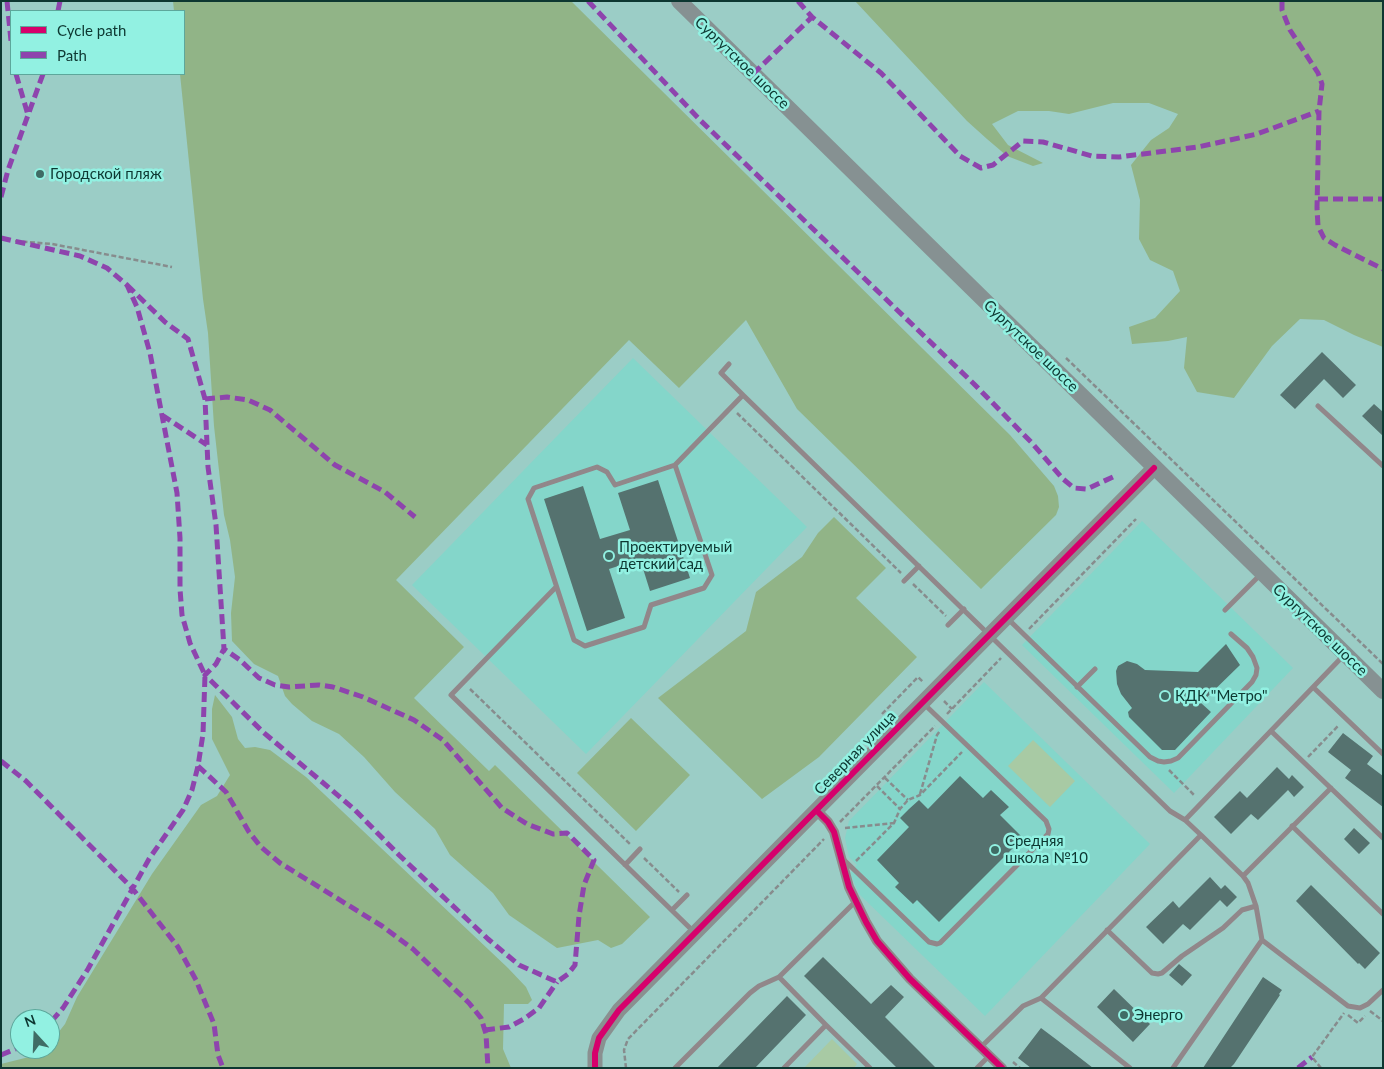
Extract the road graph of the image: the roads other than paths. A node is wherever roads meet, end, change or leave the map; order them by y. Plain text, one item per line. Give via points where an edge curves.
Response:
1 (679, 1) edge
2 (729, 364) dead end
3 (743, 395) junction
4 (1318, 406) dead end
5 (675, 464) junction
6 (1383, 466) edge
7 (1154, 468) junction
8 (919, 566) junction
9 (1261, 574) junction
10 (905, 580) road end
11 (556, 587) junction
12 (964, 609) junction
13 (1225, 610) dead end
14 (1006, 618) junction
15 (950, 623) road end
16 (989, 634) junction
17 (1231, 634) dead end
18 (1345, 655) junction
19 (1095, 669) dead end
20 (1078, 687) junction
21 (1314, 688) junction
22 (1383, 691) edge
23 (923, 702) junction
24 (1271, 731) junction
25 (1383, 754) edge
26 (1331, 788) junction
27 (817, 811) junction
28 (1186, 820) junction
29 (1292, 826) junction
30 (1201, 835) junction
31 (1383, 838) edge
32 (639, 850) road end
33 (841, 857) junction
34 (625, 864) junction
35 (1244, 876) junction
36 (686, 896) road end
37 (856, 901) junction
38 (1256, 906) junction
39 (672, 910) junction
40 (1383, 914) edge
41 (1107, 930) junction
42 (696, 933) junction
43 (1262, 940) junction
44 (779, 977) junction
45 (1383, 990) edge
46 (1041, 998) junction
47 (826, 1025) junction
48 (981, 1047) junction
49 (989, 1055) junction
50 (866, 1067) edge
51 (595, 1068) edge
52 (676, 1068) edge
53 (784, 1068) edge
54 (977, 1068) edge
55 (1002, 1068) edge
56 (1130, 1068) edge
57 (1173, 1068) edge

1 - 7 main road, Сургутское шоссе
2 - 3 lane via 721,373
3 - 5 lane
3 - 8 lane
4 - 6 lane
5 - 11 lane via 615,484 607,472 597,467 534,488 528,499
5 - 11 lane via 712,576 704,588 651,605 644,627 585,646 574,640
7 - 9 main road, Сургутское шоссе
7 - 14 street, Северная улица
8 - 10 lane
8 - 12 lane
9 - 13 lane
9 - 18 main road, Сургутское шоссе
11 - 34 lane via 451,695
12 - 15 lane
12 - 16 lane
14 - 16 street, Северная улица
14 - 20 lane
16 - 23 street, Северная улица
16 - 28 lane via 1170,811
17 - 20 lane via 1253,657 1256,675 1178,758 1171,761 1150,757
18 - 21 lane
18 - 22 main road, Сургутское шоссе
19 - 20 lane
21 - 24 lane
21 - 25 lane
23 - 27 street, Северная улица
23 - 33 lane via 1046,821 1048,834 936,944 929,942
24 - 26 lane
24 - 28 lane
26 - 29 lane
26 - 31 lane
27 - 33 street via 833,830
27 - 42 street, Северная улица
28 - 30 lane
29 - 35 lane
29 - 40 lane
30 - 35 lane
30 - 41 lane
32 - 34 lane
33 - 37 street
34 - 39 lane
35 - 38 lane
36 - 39 lane
37 - 44 lane
37 - 48 street via 877,940 890,956
38 - 41 lane via 1242,910 1223,928 1158,974 1152,973
38 - 43 lane
39 - 42 lane
41 - 46 lane
42 - 51 street, Северная улица via 608,1024 599,1038
43 - 45 lane via 1348,1006 1360,1008
43 - 57 lane
44 - 47 lane
44 - 52 lane via 750,993
46 - 48 lane via 1023,1006
46 - 56 lane
47 - 50 lane
47 - 53 lane
48 - 49 street
49 - 54 lane
49 - 55 street

